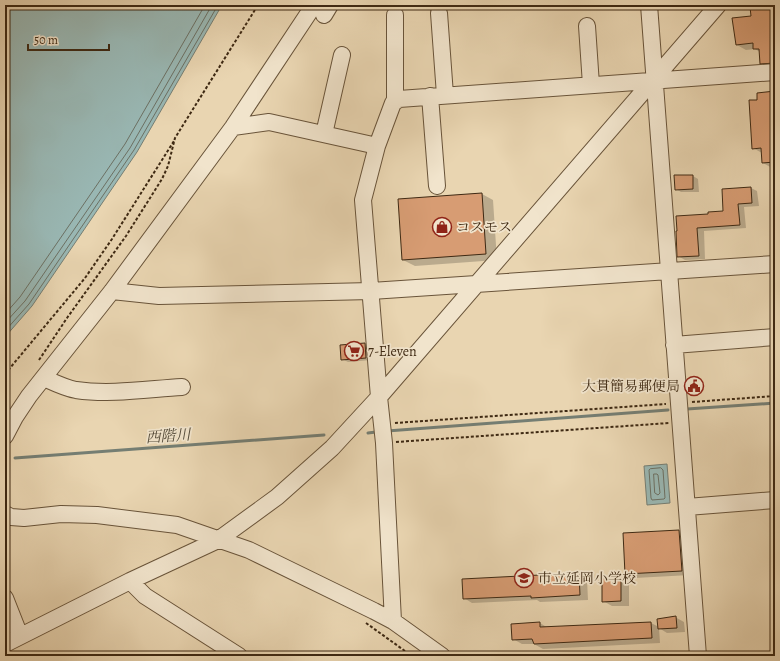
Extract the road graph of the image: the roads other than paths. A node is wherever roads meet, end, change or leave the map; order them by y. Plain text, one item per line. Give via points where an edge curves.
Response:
1 (649, 5) edge
2 (718, 5) edge
3 (322, 8) edge
4 (439, 13) dead end
5 (395, 15) dead end
6 (587, 26) dead end
7 (342, 54) dead end
8 (775, 72) edge
9 (654, 81) junction
10 (591, 85) junction
11 (438, 96) junction
12 (395, 101) junction
13 (233, 127) junction
14 (324, 134) junction
15 (377, 146) junction
16 (437, 186) dead end
17 (775, 264) edge
18 (668, 272) junction
19 (475, 284) junction
20 (112, 291) junction
21 (371, 291) junction
22 (775, 337) edge
23 (674, 346) junction
24 (44, 378) junction
25 (182, 387) dead end
26 (379, 397) junction
27 (5, 436) edge
28 (775, 500) edge
29 (687, 507) junction
30 (5, 514) edge
31 (218, 540) junction
32 (130, 581) junction
33 (5, 598) edge
34 (394, 621) junction
35 (20, 636) junction
36 (5, 644) edge
37 (239, 656) edge
38 (442, 656) edge
39 (698, 656) edge

1 - 9 street
2 - 9 street
3 - 13 street
4 - 11 street
5 - 12 street
6 - 10 street
7 - 14 street
8 - 9 street
9 - 10 street
9 - 18 street
9 - 19 street
10 - 11 street
11 - 12 street
11 - 16 street
12 - 15 street via 392,103
13 - 14 street via 269,122
13 - 20 street
14 - 15 street
15 - 21 street via 363,200
17 - 18 street
18 - 19 street
18 - 23 street
19 - 21 street
19 - 26 street
20 - 21 street via 159,296
20 - 24 street
21 - 26 street
22 - 23 street
23 - 29 street
24 - 25 street via 77,390 114,392
24 - 27 street via 15,417
26 - 31 street via 332,448 276,497
26 - 34 street
28 - 29 street
29 - 39 street
30 - 31 street via 24,518 97,514 177,525
31 - 32 street
31 - 34 street via 249,550
32 - 35 street
32 - 37 street via 144,596
33 - 35 street
34 - 38 street
35 - 36 street

